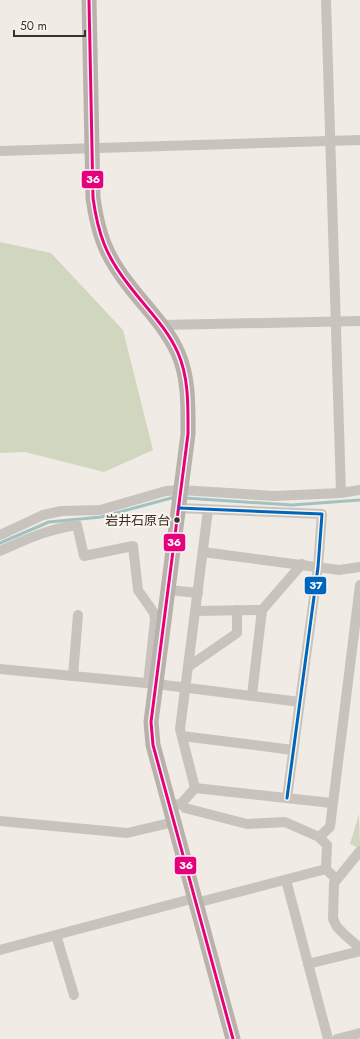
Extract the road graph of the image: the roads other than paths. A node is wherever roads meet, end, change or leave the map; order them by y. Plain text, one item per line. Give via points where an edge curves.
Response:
1 (88, 0) edge
2 (326, 0) edge
3 (360, 140) edge
4 (331, 141) junction
5 (92, 148) junction
6 (0, 151) edge
7 (360, 321) edge
8 (336, 322) junction
9 (163, 326) junction
10 (360, 490) edge
11 (341, 493) junction
12 (180, 499) junction
13 (208, 510) junction
14 (0, 535) edge
15 (0, 552) edge
16 (203, 552) junction
17 (302, 564) junction
18 (318, 567) junction
19 (360, 567) edge
20 (360, 585) edge
21 (169, 590) junction
22 (198, 593) junction
23 (237, 610) junction
24 (262, 610) junction
25 (195, 611) junction
26 (78, 614) dead end
27 (188, 667) junction
28 (0, 669) edge
29 (73, 676) junction
30 (152, 683) junction
31 (185, 688) junction
32 (252, 695) junction
33 (300, 702) junction
34 (182, 736) junction
35 (293, 750) junction
36 (195, 788) junction
37 (287, 798) junction
38 (332, 804) junction
39 (176, 805) junction
40 (0, 821) edge
41 (174, 822) junction
42 (319, 837) junction
43 (360, 851) edge
44 (326, 870) junction
45 (336, 879) junction
46 (286, 880) junction
47 (195, 900) junction
48 (56, 935) junction
49 (360, 949) edge
50 (0, 950) edge
51 (308, 964) junction
52 (74, 995) dead end
53 (360, 1033) edge
54 (233, 1039) edge
55 (328, 1039) edge
56 (337, 1039) edge

1 - 5 main road
2 - 4 street
3 - 4 street
4 - 5 street
4 - 8 street
5 - 6 street
5 - 9 main road via 95,212 105,248 128,285
7 - 8 street
8 - 9 street
8 - 11 street
9 - 12 main road via 178,354 188,402 188,434
10 - 11 street
11 - 12 street
12 - 13 street
12 - 14 street via 166,491 100,510 61,511 43,515
12 - 21 main road
13 - 16 street
13 - 18 street via 322,514
15 - 30 street via 37,534 77,525 84,556 133,546 138,590 156,620
16 - 17 street
16 - 22 street
17 - 18 street
17 - 24 street
18 - 19 street via 339,570
18 - 33 street
20 - 38 street
21 - 22 street
21 - 30 main road
22 - 25 street
23 - 24 street
23 - 25 street
23 - 27 street via 237,633
24 - 32 street
25 - 27 street
26 - 29 street
27 - 31 street
28 - 29 street
29 - 30 street
30 - 31 street
30 - 39 main road via 153,744
31 - 32 street
31 - 34 street via 180,728
32 - 33 street
33 - 35 street
34 - 35 street
34 - 36 street
35 - 37 street
36 - 37 street
36 - 39 street
37 - 38 street
38 - 42 street via 330,827
39 - 41 main road
39 - 42 street via 246,824 285,822
40 - 41 street via 127,833
41 - 47 main road
42 - 44 street via 327,845
43 - 45 street
44 - 45 street
44 - 46 street
45 - 49 street via 333,918 344,935
46 - 47 street
46 - 51 street
47 - 48 street
47 - 54 main road
48 - 50 street
48 - 52 street
49 - 51 street
51 - 55 street
53 - 56 street

